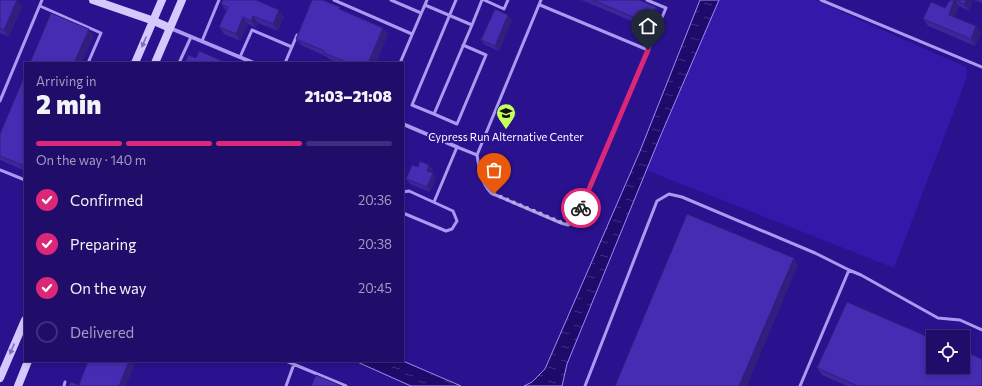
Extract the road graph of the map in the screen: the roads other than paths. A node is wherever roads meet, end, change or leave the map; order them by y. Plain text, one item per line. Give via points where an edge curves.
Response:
1 (42, 0) edge
2 (93, 0) edge
3 (162, 0) edge
4 (182, 0) edge
5 (219, 0) edge
6 (334, 0) edge
7 (391, 0) edge
8 (427, 0) edge
9 (456, 0) edge
10 (483, 0) edge
11 (508, 0) edge
12 (541, 0) edge
13 (647, 0) edge
14 (822, 0) edge
15 (425, 4) junction
16 (540, 4) junction
17 (40, 6) junction
18 (421, 13) junction
19 (449, 15) junction
20 (154, 21) junction
21 (472, 25) junction
22 (170, 28) junction
23 (298, 34) edge
24 (412, 34) junction
25 (191, 36) junction
26 (202, 41) junction
27 (463, 45) junction
28 (292, 47) junction
29 (648, 50) junction
30 (240, 57) junction
31 (88, 62) edge
32 (135, 62) edge
33 (155, 62) edge
34 (179, 62) edge
35 (252, 62) edge
36 (285, 62) edge
37 (400, 62) edge
38 (982, 67) edge
39 (0, 101) edge
40 (434, 114) junction
41 (404, 124) edge
42 (458, 147) junction
43 (477, 155) junction
44 (0, 170) edge
45 (24, 180) edge
46 (404, 192) edge
47 (434, 202) junction
48 (404, 213) edge
49 (849, 270) junction
50 (24, 322) edge
51 (982, 330) edge
52 (28, 362) edge
53 (289, 362) edge
54 (294, 364) junction
55 (0, 378) edge
56 (65, 382) dead end
57 (18, 386) edge
58 (64, 386) edge
59 (286, 386) edge
60 (346, 386) edge
61 (584, 386) edge
62 (800, 386) edge

1 - 17 lane
2 - 20 main road
3 - 20 main road
4 - 22 main road
5 - 26 lane
6 - 24 lane
7 - 18 lane
8 - 15 lane
9 - 19 lane
10 - 11 lane via 504,9
10 - 21 lane
12 - 16 lane
13 - 29 lane via 666,8
14 - 38 lane
15 - 18 lane
15 - 19 lane
16 - 29 lane
16 - 43 lane
17 - 31 lane via 101,33
17 - 39 lane
18 - 24 lane
19 - 21 lane
19 - 40 lane via 412,104
20 - 22 main road
20 -> 32 main road
21 - 27 lane
22 - 25 street
22 - 33 main road
23 - 28 lane
24 - 37 lane
25 - 26 street
25 - 34 lane
26 - 30 street
27 - 40 lane
27 - 40 lane via 486,55 457,124
28 - 30 lane via 252,30
28 - 36 lane
29 - 43 lane via 572,224 561,223 491,193 483,181
30 - 35 street
41 - 42 street
42 - 43 lane
42 - 47 lane
44 - 45 lane
46 - 47 lane via 409,191
47 - 48 lane via 453,210 457,221 452,229 446,230
49 - 51 lane via 938,318 960,320
49 - 61 lane via 815,253 682,197 669,194 658,201
49 - 62 lane
50 -> 55 main road
52 - 57 main road
53 - 54 lane
54 - 59 lane
54 - 60 lane
56 - 58 lane

